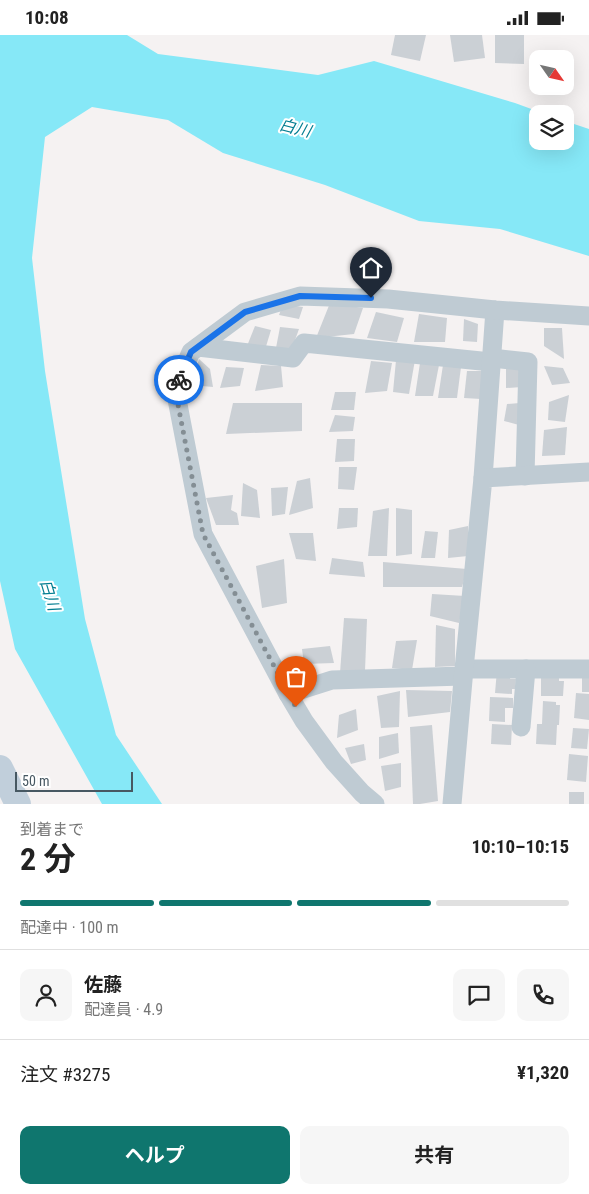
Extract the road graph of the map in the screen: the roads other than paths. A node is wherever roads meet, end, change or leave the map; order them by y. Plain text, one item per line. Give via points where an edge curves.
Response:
1 (495, 310) junction
2 (589, 316) edge
3 (198, 347) junction
4 (492, 360) junction
5 (589, 472) edge
6 (525, 476) junction
7 (483, 478) junction
8 (526, 669) junction
9 (589, 669) edge
10 (464, 673) junction
11 (288, 694) junction
12 (521, 727) dead end
13 (0, 768) edge
14 (18, 804) edge
15 (375, 804) edge
16 (452, 804) edge

1 - 2 street
1 - 3 street via 388,299 300,296 245,312
1 - 4 street
3 - 4 street via 293,358 304,343
3 - 11 street via 191,352 175,389 203,534
4 - 6 street via 528,362
4 - 7 street
5 - 6 street
6 - 7 street
7 - 10 street
8 - 9 street
8 - 10 street
8 - 12 street
10 - 11 street via 332,680
10 - 16 street
11 - 15 street via 328,754
13 - 14 main road

